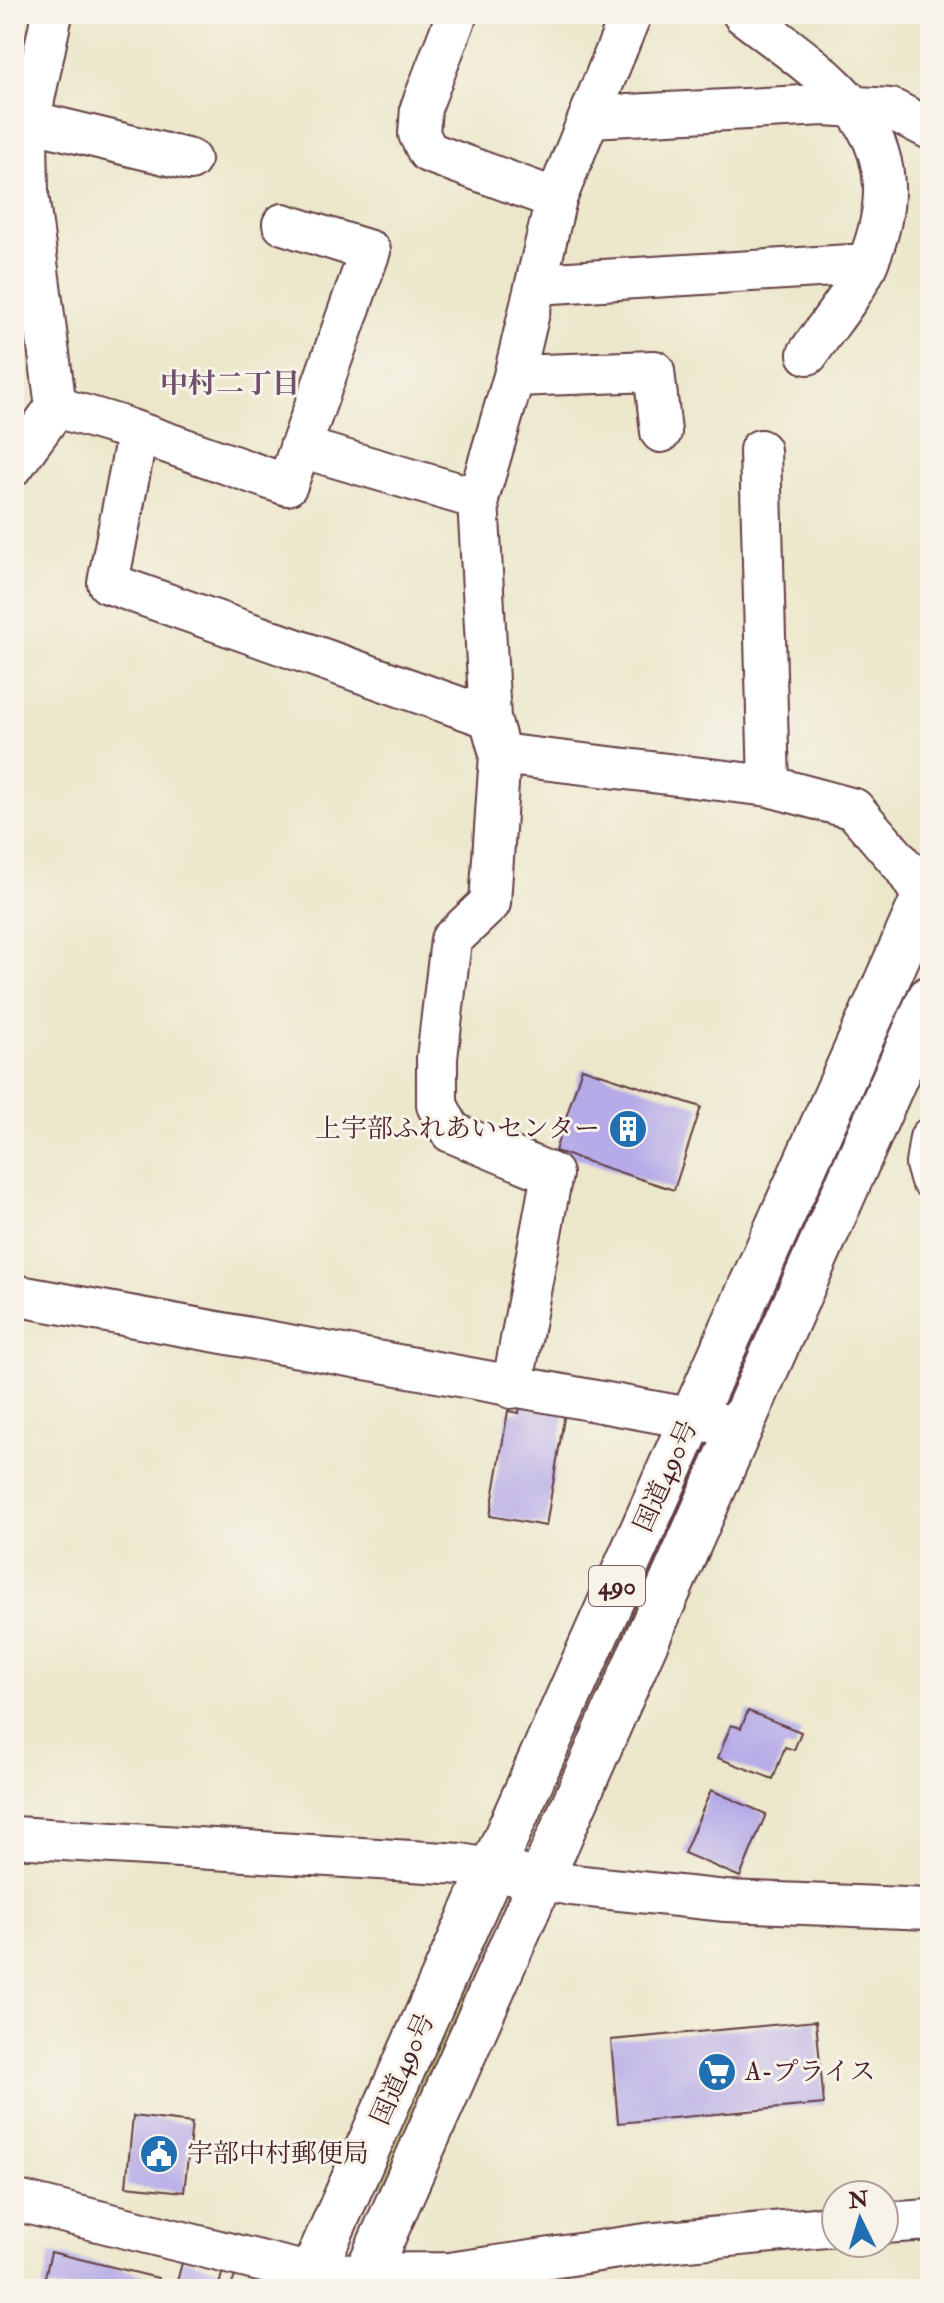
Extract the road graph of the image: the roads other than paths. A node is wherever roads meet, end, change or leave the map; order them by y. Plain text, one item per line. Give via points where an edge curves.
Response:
1 (52, 14) edge
2 (457, 14) edge
3 (631, 14) edge
4 (743, 14) edge
5 (855, 108) junction
6 (590, 117) junction
7 (23, 129) edge
8 (930, 129) edge
9 (190, 160) dead end
10 (556, 199) junction
11 (283, 224) dead end
12 (867, 264) junction
13 (536, 284) junction
14 (808, 354) dead end
15 (514, 376) junction
16 (56, 407) junction
17 (661, 432) dead end
18 (137, 435) junction
19 (300, 447) junction
20 (760, 450) dead end
21 (14, 465) edge
22 (478, 499) junction
23 (495, 736) junction
24 (769, 786) junction
25 (928, 904) edge
26 (930, 998) edge
27 (930, 1138) edge
28 (930, 1178) edge
29 (14, 1295) edge
30 (512, 1388) junction
31 (691, 1418) junction
32 (739, 1428) junction
33 (14, 1837) edge
34 (493, 1868) junction
35 (540, 1879) junction
36 (930, 1909) edge
37 (14, 2200) edge
38 (930, 2220) edge
39 (900, 2222) edge
40 (820, 2228) edge
41 (308, 2282) edge
42 (363, 2282) edge

1 - 7 street
2 - 10 street via 421,108 419,134 428,152
3 - 6 street
4 - 5 street via 832,83
5 - 6 street via 824,105
5 - 8 street via 891,109
5 - 12 street via 880,149 884,211
6 - 10 street
7 - 9 street
7 - 16 street
10 - 13 street
11 - 19 street via 370,251
12 - 13 street
12 - 14 street
13 - 15 street
15 - 17 street via 654,371
15 - 22 street
16 - 18 street
16 - 21 street
18 - 19 street via 287,485
18 - 23 street via 108,583
19 - 22 street
20 - 24 street
22 - 23 street
23 - 24 street
23 - 30 street via 490,903 451,940 437,1105 451,1132 552,1174
24 - 25 street via 854,809
25 - 31 highway, 国道490号 / 490
26 - 32 highway, 国道490号 / 490
27 - 28 street
29 - 30 street
30 - 31 street
31 - 32 street
31 - 34 highway, 国道490号 / 490
32 - 35 highway, 国道490号 / 490
33 - 34 street
34 - 35 street
34 - 41 highway, 国道490号 / 490
35 - 36 street via 726,1901
35 - 42 highway, 国道490号 / 490
37 - 41 street
38 - 39 street
40 - 42 street via 646,2244
41 - 42 street

